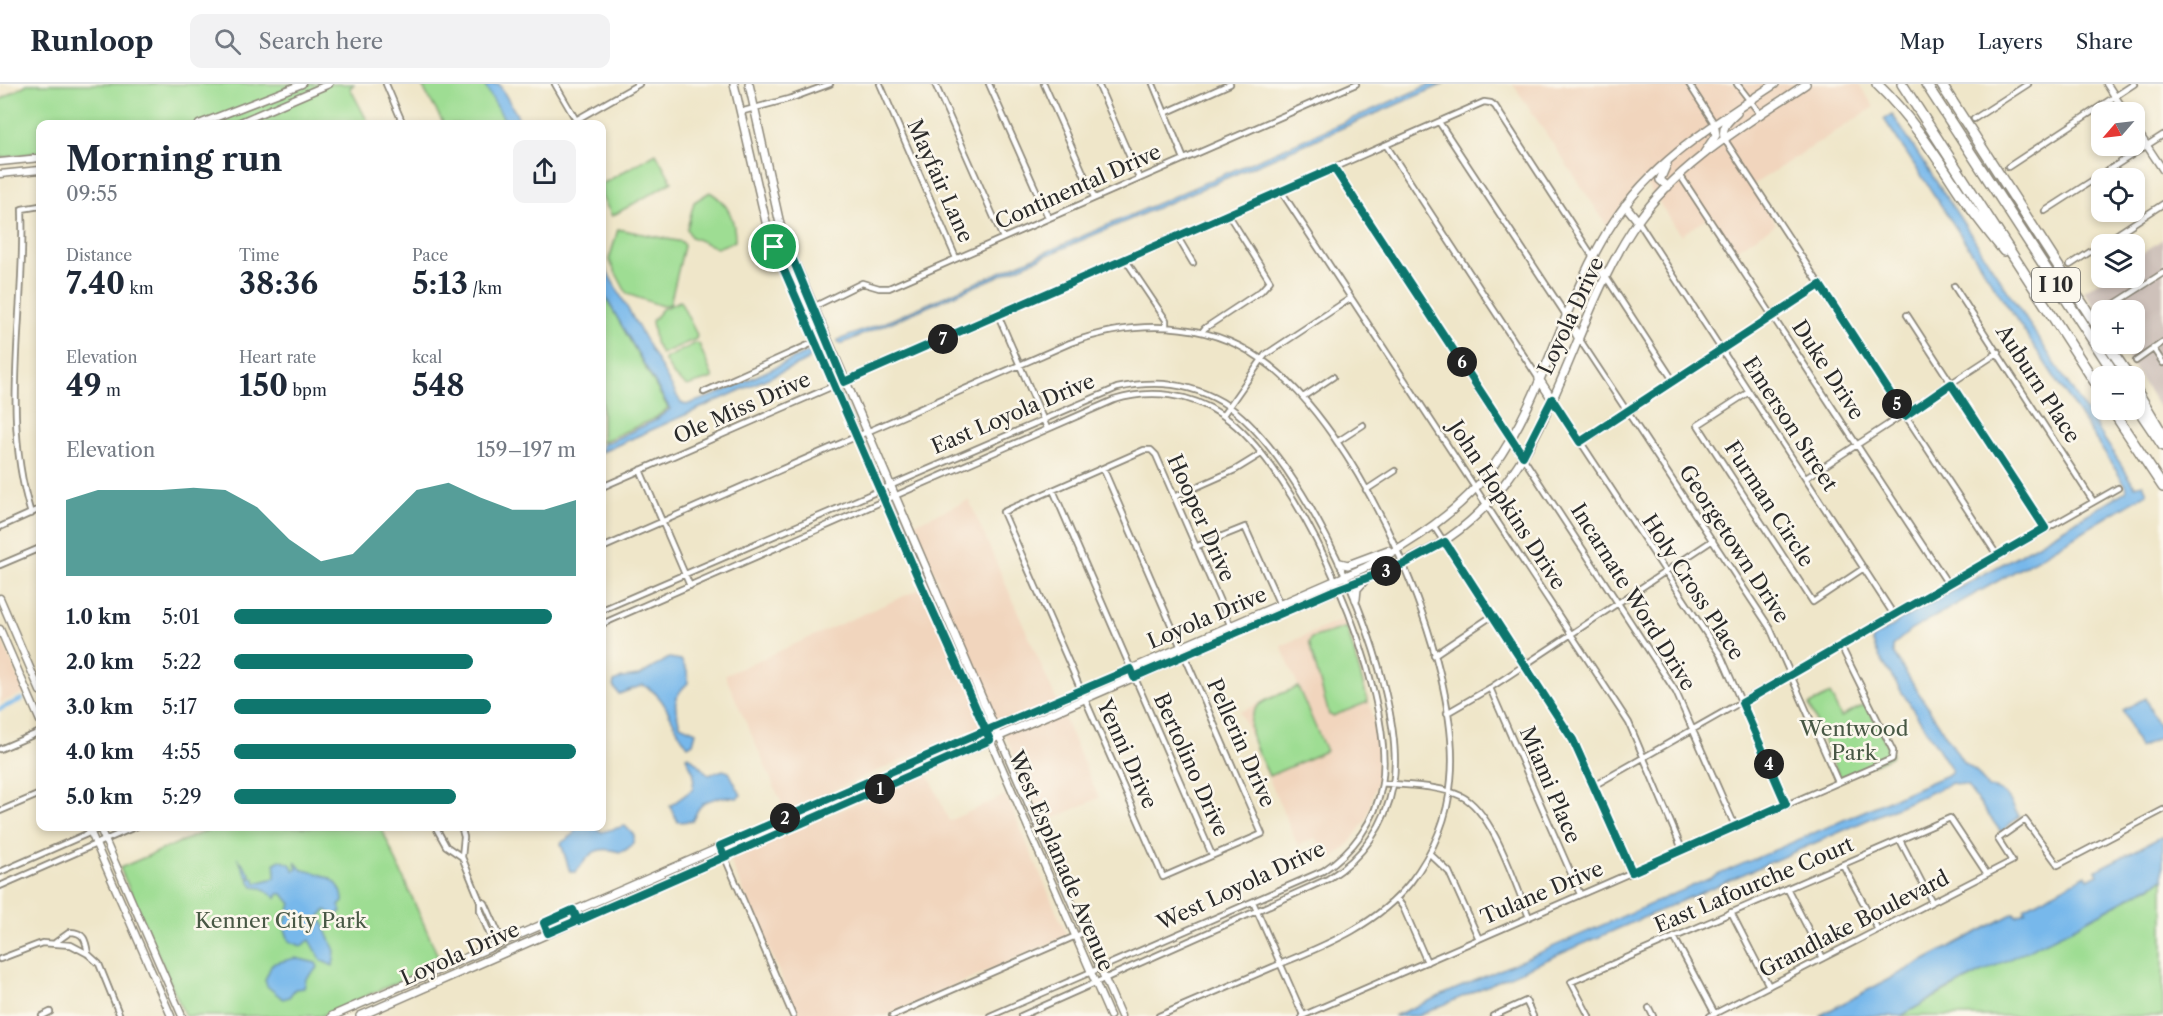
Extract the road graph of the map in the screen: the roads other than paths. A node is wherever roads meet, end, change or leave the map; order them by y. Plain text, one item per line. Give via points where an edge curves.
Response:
1 (302, 84) edge
2 (328, 84) edge
3 (386, 84) edge
4 (555, 84) edge
5 (639, 84) edge
6 (734, 84) edge
7 (748, 84) edge
8 (830, 84) edge
9 (880, 84) edge
10 (935, 84) edge
11 (989, 84) edge
12 (1044, 84) edge
13 (1098, 84) edge
14 (1153, 84) edge
15 (1230, 84) edge
16 (1356, 84) edge
17 (1689, 84) edge
18 (1737, 84) edge
19 (1775, 84) edge
20 (1806, 84) edge
21 (1877, 84) edge
22 (1902, 84) edge
23 (1926, 84) edge
24 (1941, 84) edge
25 (2028, 84) edge
26 (2107, 84) edge
27 (2134, 84) edge
28 (823, 85) edge
29 (1342, 87) edge
30 (2115, 97) junction
31 (2118, 102) edge
32 (1745, 104) junction
33 (753, 108) junction
34 (740, 112) junction
35 (1165, 113) junction
36 (1761, 115) junction
37 (1974, 119) dead end
38 (209, 120) edge
39 (245, 120) edge
40 (401, 120) edge
41 (1439, 122) junction
42 (1714, 123) junction
43 (2163, 135) edge
44 (1725, 140) junction
45 (2145, 142) edge
46 (1386, 145) junction
47 (2147, 145) junction
48 (1676, 153) junction
49 (1703, 155) junction
50 (36, 158) edge
51 (1184, 159) junction
52 (0, 162) edge
53 (2008, 167) dead end
54 (1334, 168) junction
55 (36, 170) edge
56 (2163, 170) edge
57 (0, 174) edge
58 (1680, 175) junction
59 (1139, 178) junction
60 (1668, 187) junction
61 (1281, 191) junction
62 (1094, 197) junction
63 (2163, 204) edge
64 (1625, 205) junction
65 (36, 207) edge
66 (2045, 211) dead end
67 (1228, 214) junction
68 (1048, 217) junction
69 (1638, 221) junction
70 (1177, 236) junction
71 (1003, 238) junction
72 (774, 247) junction
73 (789, 250) junction
74 (1593, 257) junction
75 (956, 258) junction
76 (1125, 259) junction
77 (1193, 263) dead end
78 (2070, 265) dead end
79 (2163, 273) edge
80 (1605, 276) junction
81 (803, 281) junction
82 (1820, 285) junction
83 (1954, 286) dead end
84 (794, 291) junction
85 (2038, 296) junction
86 (1351, 298) junction
87 (2121, 300) edge
88 (813, 306) junction
89 (803, 312) junction
90 (998, 315) junction
91 (1566, 315) junction
92 (1907, 315) dead end
93 (1773, 316) junction
94 (2091, 317) edge
95 (1166, 327) junction
96 (1202, 333) junction
97 (1578, 337) junction
98 (815, 342) junction
99 (2163, 342) edge
100 (2153, 348) junction
101 (1721, 349) junction
102 (1999, 352) junction
103 (1261, 359) junction
104 (2136, 361) dead end
105 (2163, 363) edge
106 (1020, 366) junction
107 (2110, 366) edge
108 (2091, 376) edge
109 (1334, 377) dead end
110 (1539, 379) junction
111 (1673, 380) junction
112 (844, 382) junction
113 (1951, 384) junction
114 (835, 385) junction
115 (704, 392) dead end
116 (1749, 392) junction
117 (1303, 397) junction
118 (1552, 399) junction
119 (2145, 405) edge
120 (1229, 407) junction
121 (1628, 411) junction
122 (1223, 416) junction
123 (1905, 416) junction
124 (1043, 419) junction
125 (2119, 420) edge
126 (2145, 420) edge
127 (1363, 425) dead end
128 (1047, 428) junction
129 (867, 433) junction
130 (2163, 435) edge
131 (858, 437) junction
132 (1511, 438) junction
133 (1337, 442) junction
134 (1580, 442) junction
135 (1858, 446) junction
136 (2163, 446) edge
137 (1261, 454) junction
138 (1523, 456) junction
139 (1103, 468) junction
140 (640, 470) junction
141 (1395, 471) dead end
142 (1806, 478) junction
143 (606, 485) edge
144 (890, 485) junction
145 (2163, 487) edge
146 (1476, 488) junction
147 (2118, 488) dead end
148 (880, 489) junction
149 (1053, 490) junction
150 (1366, 490) junction
151 (894, 495) junction
152 (1174, 497) junction
153 (885, 500) junction
154 (2093, 501) junction
155 (1488, 504) junction
156 (36, 511) edge
157 (31, 513) junction
158 (662, 521) junction
159 (1433, 525) junction
160 (0, 527) edge
161 (2045, 528) junction
162 (908, 529) junction
163 (899, 533) junction
164 (1713, 540) junction
165 (1445, 542) junction
166 (606, 546) edge
167 (1195, 547) junction
168 (1397, 548) junction
169 (36, 550) edge
170 (1996, 555) junction
171 (1340, 563) junction
172 (1404, 564) junction
173 (0, 565) edge
174 (1864, 568) junction
175 (1664, 571) junction
176 (685, 574) junction
177 (929, 576) junction
178 (1346, 576) junction
179 (1370, 576) junction
180 (919, 580) junction
181 (1335, 580) junction
182 (1350, 584) junction
183 (1948, 584) junction
184 (690, 586) junction
185 (1339, 588) junction
186 (0, 598) edge
187 (1356, 599) junction
188 (1619, 602) junction
189 (1280, 604) junction
190 (606, 608) edge
191 (1283, 612) junction
192 (1894, 615) junction
193 (1492, 616) junction
194 (948, 620) junction
195 (606, 622) edge
196 (939, 624) junction
197 (1230, 625) junction
198 (0, 629) edge
199 (1571, 633) junction
200 (1234, 634) junction
201 (1841, 646) junction
202 (1180, 647) junction
203 (1434, 655) junction
204 (1184, 656) junction
205 (968, 664) junction
206 (1524, 665) junction
207 (958, 668) junction
208 (1131, 669) junction
209 (1792, 675) junction
210 (34, 676) junction
211 (1134, 677) junction
212 (36, 681) edge
213 (22, 682) junction
214 (1490, 688) junction
215 (1081, 690) junction
216 (1085, 699) junction
217 (1742, 703) junction
218 (36, 712) edge
219 (1446, 713) junction
220 (1013, 719) junction
221 (995, 727) junction
222 (1017, 728) junction
223 (986, 731) junction
224 (1692, 731) junction
225 (36, 734) edge
226 (999, 736) junction
227 (990, 740) junction
228 (0, 749) edge
229 (1643, 758) junction
230 (1838, 782) junction
231 (1382, 783) junction
232 (1393, 784) junction
233 (1595, 785) junction
234 (1450, 792) junction
235 (36, 796) edge
236 (1786, 804) junction
237 (2163, 810) edge
238 (0, 811) edge
239 (798, 812) junction
240 (802, 823) junction
241 (1735, 826) junction
242 (86, 831) edge
243 (91, 831) edge
244 (102, 831) edge
245 (126, 831) edge
246 (438, 831) edge
247 (462, 831) edge
248 (105, 840) junction
249 (1899, 840) junction
250 (96, 844) junction
251 (720, 846) junction
252 (1682, 849) junction
253 (1430, 854) junction
254 (1212, 855) junction
255 (462, 857) junction
256 (724, 857) junction
257 (1843, 865) junction
258 (117, 867) junction
259 (108, 871) junction
260 (0, 872) edge
261 (1632, 872) junction
262 (1987, 874) junction
263 (651, 876) junction
264 (0, 886) edge
265 (656, 886) junction
266 (1787, 888) junction
267 (1580, 894) junction
268 (1397, 899) junction
269 (480, 901) junction
270 (1253, 902) junction
271 (1932, 902) junction
272 (134, 906) junction
273 (125, 909) junction
274 (573, 910) junction
275 (1257, 912) junction
276 (1731, 912) junction
277 (1529, 916) junction
278 (578, 921) junction
279 (544, 923) junction
280 (1878, 930) junction
281 (1085, 932) junction
282 (548, 933) junction
283 (1076, 936) junction
284 (1674, 937) junction
285 (1479, 939) junction
286 (502, 941) junction
287 (56, 942) junction
288 (494, 945) junction
289 (88, 954) junction
290 (157, 958) junction
291 (1823, 958) junction
292 (0, 959) edge
293 (462, 959) junction
294 (148, 962) junction
295 (1427, 962) junction
296 (1281, 964) junction
297 (1101, 968) junction
298 (466, 969) junction
299 (1091, 972) junction
300 (1106, 979) junction
301 (1096, 984) junction
302 (1768, 986) junction
303 (395, 988) junction
304 (400, 998) junction
305 (1649, 1008) dead end
306 (50, 1012) dead end
307 (1713, 1015) edge
308 (42, 1016) edge
309 (120, 1016) edge
310 (171, 1016) edge
311 (182, 1016) edge
312 (332, 1016) edge
313 (360, 1016) edge
314 (793, 1016) edge
315 (892, 1016) edge
316 (990, 1016) edge
317 (1021, 1016) edge
318 (1110, 1016) edge
319 (1121, 1016) edge
320 (1159, 1016) edge
321 (1303, 1016) edge
322 (1493, 1016) edge
323 (1533, 1016) edge
324 (1589, 1016) edge
325 (1653, 1016) edge

1 - 38 street
2 - 39 street
3 - 40 street
4 - 5 street via 576,120
6 - 34 main road, West Esplanade Avenue
7 - 33 main road, West Esplanade Avenue
8 - 28 street
9 - 75 street, Mayfair Lane
10 - 71 street
11 - 68 street
12 - 62 street
13 - 59 street
14 - 35 street
15 - 35 street
16 - 29 street, Continental Drive
17 - 42 street
18 - 32 street
19 - 32 main road, Loyola Drive
20 - 36 main road, Loyola Drive
21 - 85 highway via 1922,135 1971,209
22 - 85 highway, I 10
23 - 107 highway, I 10
24 - 94 highway
25 - 37 street
26 - 30 street
27 - 30 street
28 - 33 street
29 - 51 street, Continental Drive
30 - 31 street
30 - 53 street
32 - 36 street
32 - 42 main road, Loyola Drive
32 - 44 main road via 1725,125
33 - 34 street
33 - 73 main road, West Esplanade Avenue via 777,218
34 - 72 main road, West Esplanade Avenue
35 - 51 street
36 - 44 main road, Loyola Drive
41 - 46 street, Ole Miss Drive
41 - 74 street, Ole Miss Drive via 1490,102
41 - 91 street
42 - 48 main road, Loyola Drive
42 - 49 main road via 1716,135
43 - 47 street
44 - 49 main road, Loyola Drive
44 - 82 street
45 - 47 street
46 - 54 street, Ole Miss Drive
46 - 110 street
47 - 56 street
47 - 66 street
48 - 60 main road via 1660,177
48 - 64 main road, Loyola Drive
49 - 58 main road, Loyola Drive
50 - 52 street
51 - 59 street, Continental Drive
54 - 61 street, Ole Miss Drive
54 - 132 street
55 - 57 street
58 - 60 main road, Loyola Drive
58 - 93 street, Duke Drive
59 - 62 street, Continental Drive
60 - 69 main road, Loyola Drive
61 - 67 street, Ole Miss Drive
61 - 86 street, John Hopkins Drive
62 - 68 street, Continental Drive
63 - 78 street
64 - 69 main road
64 - 74 main road, Loyola Drive
65 - 157 street via 22,209 21,302 11,404 18,471
67 - 70 street, Ole Miss Drive
67 - 96 street via 1270,281
68 - 71 street, Continental Drive
69 - 80 main road, Loyola Drive
69 - 101 street, Emerson Street
70 - 76 street, Ole Miss Drive
70 - 77 street
71 - 75 street, Continental Drive
72 - 73 main road
72 - 84 main road, West Esplanade Avenue
73 - 81 main road, West Esplanade Avenue
74 - 80 main road
74 - 91 main road, Loyola Drive
75 - 88 street, Continental Drive via 889,288 862,283
76 - 90 street, Ole Miss Drive
76 - 95 street via 1166,320
79 - 87 street
80 - 97 main road, Loyola Drive
80 - 111 street
81 - 84 main road
81 - 88 main road, West Esplanade Avenue
82 - 93 street
82 - 123 street
83 - 102 street, Auburn Place
84 - 89 main road, West Esplanade Avenue
85 - 108 highway, I 10
86 - 103 street
86 - 146 street, John Hopkins Drive
88 - 89 street, Continental Drive
88 - 112 main road, West Esplanade Avenue
89 - 98 main road, West Esplanade Avenue
90 - 106 street
90 - 112 street, Ole Miss Drive
91 - 97 main road
91 - 110 main road, Loyola Drive
92 - 113 street
93 - 101 street
93 - 135 street, Duke Drive
95 - 96 street
95 - 106 street via 1102,331
96 - 103 street
97 - 118 main road, Loyola Drive
97 - 121 street, Georgetown Drive
98 - 114 main road, West Esplanade Avenue
98 - 115 street
99 - 100 street
100 - 104 street
100 - 105 street
101 - 111 street
101 - 116 street, Emerson Street
102 - 113 street
102 - 154 street, Auburn Place
103 - 117 street
103 - 120 street
106 - 124 street
106 - 129 street
109 - 117 street
110 - 118 main road
110 - 132 main road, Loyola Drive
111 - 121 street
112 - 114 street, Ole Miss Drive
112 - 129 main road, West Esplanade Avenue
113 - 123 street
113 - 161 street
114 - 131 main road, West Esplanade Avenue
114 - 140 street, Ole Miss Drive
116 - 142 street, Emerson Street
116 - 174 street, Furman Circle via 1698,425 1813,602
117 - 133 street
118 - 134 street, Holy Cross Place
118 - 138 main road, Loyola Drive
119 - 130 highway
120 - 122 street
120 - 124 street, East Loyola Drive via 1183,387 1143,384 1106,392
120 - 171 street, East Loyola Drive via 1247,422 1280,463
121 - 134 street
121 - 164 street, Georgetown Drive
122 - 128 street, East Loyola Drive via 1191,399 1143,394 1113,400
122 - 137 street, East Loyola Drive
123 - 135 street
123 - 170 street
124 - 128 street
124 - 144 street, East Loyola Drive
125 - 145 highway
126 - 136 highway
127 - 133 street
128 - 151 street, East Loyola Drive
129 - 131 street
129 - 144 main road, West Esplanade Avenue
131 - 148 main road, West Esplanade Avenue
131 - 158 street
132 - 138 street, Incarnate Word Drive
132 - 146 main road, Loyola Drive
133 - 150 street
134 - 175 street, Holy Cross Place
135 - 142 street
135 - 183 street, Duke Drive
137 - 152 street
137 - 181 street, East Loyola Drive via 1306,521
138 - 155 main road, Loyola Drive
138 - 188 street, Incarnate Word Drive
139 - 149 street
139 - 152 street, Hooper Drive via 1151,450
139 - 202 street, Pellerin Drive
140 - 143 street, Ole Miss Drive
140 - 158 street
141 - 150 street
142 - 174 street, Emerson Street
144 - 148 street, East Loyola Drive
144 - 151 main road, West Esplanade Avenue
146 - 155 street, John Hopkins Drive
146 - 159 main road, Loyola Drive
147 - 154 street
148 - 153 main road, West Esplanade Avenue
148 - 176 street, East Loyola Drive
149 - 208 street, Bertolino Drive
149 - 215 street, Yenni Drive via 1003,512
150 - 168 street
151 - 153 street, East Loyola Drive
151 - 162 main road, West Esplanade Avenue
152 - 167 street, Hooper Drive
153 - 163 main road, West Esplanade Avenue
153 - 184 street, East Loyola Drive
154 - 161 street
155 - 165 main road, Loyola Drive
155 - 199 street, John Hopkins Drive
156 - 157 street
157 - 160 street
158 - 166 street
158 - 176 street
159 - 165 street
159 - 168 main road, Loyola Drive
161 - 170 street
162 - 163 main road
162 - 177 main road, West Esplanade Avenue
163 - 180 main road, West Esplanade Avenue
164 - 175 street
164 - 209 street, Georgetown Drive via 1770,628
165 - 172 main road, Loyola Drive
165 - 193 street
167 - 189 street via 1245,527
167 - 197 street, Hooper Drive
168 - 171 main road via 1348,565
168 - 172 street
168 - 178 main road, Loyola Drive
169 - 173 street
170 - 183 street
171 - 178 street, East Loyola Drive
172 - 179 main road, Loyola Drive
172 - 203 street
174 - 192 street, Emerson Street
175 - 188 street
175 - 217 street, Holy Cross Place via 1721,656
176 - 184 street
176 - 190 street, East Loyola Drive
177 - 180 main road
177 - 194 main road, West Esplanade Avenue
178 - 181 main road, Loyola Drive
178 - 182 street, East Loyola Drive
179 - 182 main road, Loyola Drive
179 - 187 main road via 1358,586
180 - 196 main road, West Esplanade Avenue
181 - 185 street, East Loyola Drive
181 - 189 main road, Loyola Drive
182 - 185 main road, Loyola Drive
182 - 187 street, East Loyola Drive
183 - 192 street
184 - 195 street, East Loyola Drive
185 - 191 main road, Loyola Drive
185 - 231 street, West Loyola Drive via 1371,685 1382,741
186 - 210 street
187 - 232 street, West Loyola Drive via 1387,709 1394,753
188 - 199 street
188 - 224 street, Incarnate Word Drive via 1676,692
189 - 191 street
189 - 197 main road, Loyola Drive
191 - 200 main road, Loyola Drive
192 - 201 street
193 - 203 street
193 - 206 street
194 - 196 main road
194 - 205 main road, West Esplanade Avenue
196 - 207 main road, West Esplanade Avenue
197 - 200 street, Hooper Drive
197 - 202 main road, Loyola Drive
198 - 213 street
199 - 206 street
199 - 229 street, John Hopkins Drive via 1629,723
200 - 204 main road, Loyola Drive
201 - 209 street
201 - 230 street, Tulane Drive via 1894,757
202 - 204 street, Pellerin Drive
202 - 208 main road, Loyola Drive
203 - 219 street
204 - 211 main road, Loyola Drive
204 - 254 street, Pellerin Drive via 1262,834
205 - 207 main road
205 - 221 main road, West Esplanade Avenue
206 - 214 street
206 - 233 street via 1573,740
207 - 223 main road, West Esplanade Avenue
208 - 211 street, Bertolino Drive
208 - 215 main road, Loyola Drive
209 - 217 street
209 - 230 street, Georgetown Drive
210 - 212 street
210 - 213 street
211 - 216 main road, Loyola Drive
211 - 254 street, Bertolino Drive
213 - 218 street
214 - 219 street
214 - 267 street, Miami Place
215 - 216 street, Yenni Drive
215 - 220 main road, Loyola Drive
216 - 222 main road, Loyola Drive
216 - 254 street, Yenni Drive via 1163,877
217 - 224 street
217 - 236 street, Holy Cross Place
219 - 234 street via 1452,760
220 - 221 main road, Loyola Drive
220 - 222 main road
221 - 223 main road, Loyola Drive
221 - 226 main road, West Esplanade Avenue
222 - 226 main road, Loyola Drive
223 - 227 main road, West Esplanade Avenue
223 - 239 main road, Loyola Drive
224 - 229 street
224 - 241 street, Incarnate Word Drive
225 - 228 street
226 - 227 main road, Loyola Drive
226 - 281 street, West Esplanade Avenue
227 - 240 main road, Loyola Drive
227 - 283 street, West Esplanade Avenue
229 - 233 street
229 - 252 street, John Hopkins Drive
230 - 236 street, Tulane Drive
231 - 232 street
231 - 270 street, West Loyola Drive via 1367,825 1341,858 1310,878
232 - 234 street
232 - 275 street, West Loyola Drive via 1375,832 1348,865 1328,879
233 - 261 street
234 - 253 street
234 - 277 street via 1472,804 1486,822
235 - 238 street
236 - 241 street, Tulane Drive
237 - 262 street, Grandlake Boulevard via 2058,865 2025,820 1998,838 2012,861
239 - 240 main road
239 - 251 main road, Loyola Drive
240 - 256 main road, Loyola Drive
241 - 252 street, Tulane Drive
242 - 260 street
243 - 250 street
244 - 248 street
245 - 248 street
246 - 255 street via 446,846
247 - 255 street
248 - 250 street
248 - 258 street
249 - 257 street, East Lafourche Court
249 - 262 street, East Lafourche Court via 1950,818
249 - 271 street
250 - 259 street
250 - 264 street
251 - 256 street
251 - 263 main road, Loyola Drive
252 - 261 street, Tulane Drive
253 - 268 street
253 - 285 street via 1449,872
255 - 269 street
256 - 265 main road, Loyola Drive
256 - 314 street
257 - 266 street, East Lafourche Court
257 - 280 street
258 - 259 street
258 - 272 street
259 - 273 street
261 - 267 street, Tulane Drive
262 - 271 street, Grandlake Boulevard
263 - 265 main road
263 - 274 main road, Loyola Drive
265 - 278 main road, Loyola Drive
266 - 276 street, East Lafourche Court
266 - 291 street
267 - 277 street, Tulane Drive
268 - 295 street
268 - 296 street via 1351,933
269 - 286 street via 485,903
269 - 288 street via 480,912
270 - 275 street
270 - 297 street, West Loyola Drive
271 - 280 street, Grandlake Boulevard
272 - 273 street
272 - 290 street
273 - 294 street
274 - 278 main road
274 - 279 main road, Loyola Drive
275 - 296 street
275 - 300 street, West Loyola Drive
276 - 284 street, East Lafourche Court
276 - 302 street
277 - 285 street, Tulane Drive
278 - 282 main road, Loyola Drive
279 - 282 main road
279 - 286 main road, Loyola Drive
280 - 291 street, Grandlake Boulevard
281 - 283 street
281 - 297 street, West Esplanade Avenue
282 - 298 main road, Loyola Drive
283 - 299 street, West Esplanade Avenue
283 - 315 street
284 - 307 street
284 - 324 street, East Lafourche Court via 1572,982
285 - 295 street, Tulane Drive
286 - 288 main road, Loyola Drive
287 - 289 street
287 - 289 street via 70,932 80,933
287 - 292 street via 30,946
288 - 293 main road, Loyola Drive
289 - 309 street via 105,972
290 - 294 street
290 - 311 street
291 - 302 street, Grandlake Boulevard
293 - 298 main road
293 - 303 main road, Loyola Drive
294 - 310 street
295 - 321 street, Tulane Drive
296 - 320 street
296 - 321 street
297 - 299 street, West Loyola Drive
297 - 300 street, West Esplanade Avenue
298 - 304 main road, Loyola Drive
299 - 301 street, West Esplanade Avenue
299 - 316 street, West Loyola Drive
300 - 301 street, West Loyola Drive
300 - 319 street, West Esplanade Avenue
301 - 317 street, West Loyola Drive
301 - 318 street, West Esplanade Avenue
302 - 307 street, Grandlake Boulevard
303 - 304 main road
303 - 312 main road, Loyola Drive
304 - 313 main road, Loyola Drive
305 - 325 street
306 - 308 street
322 - 323 street via 1526,1001

